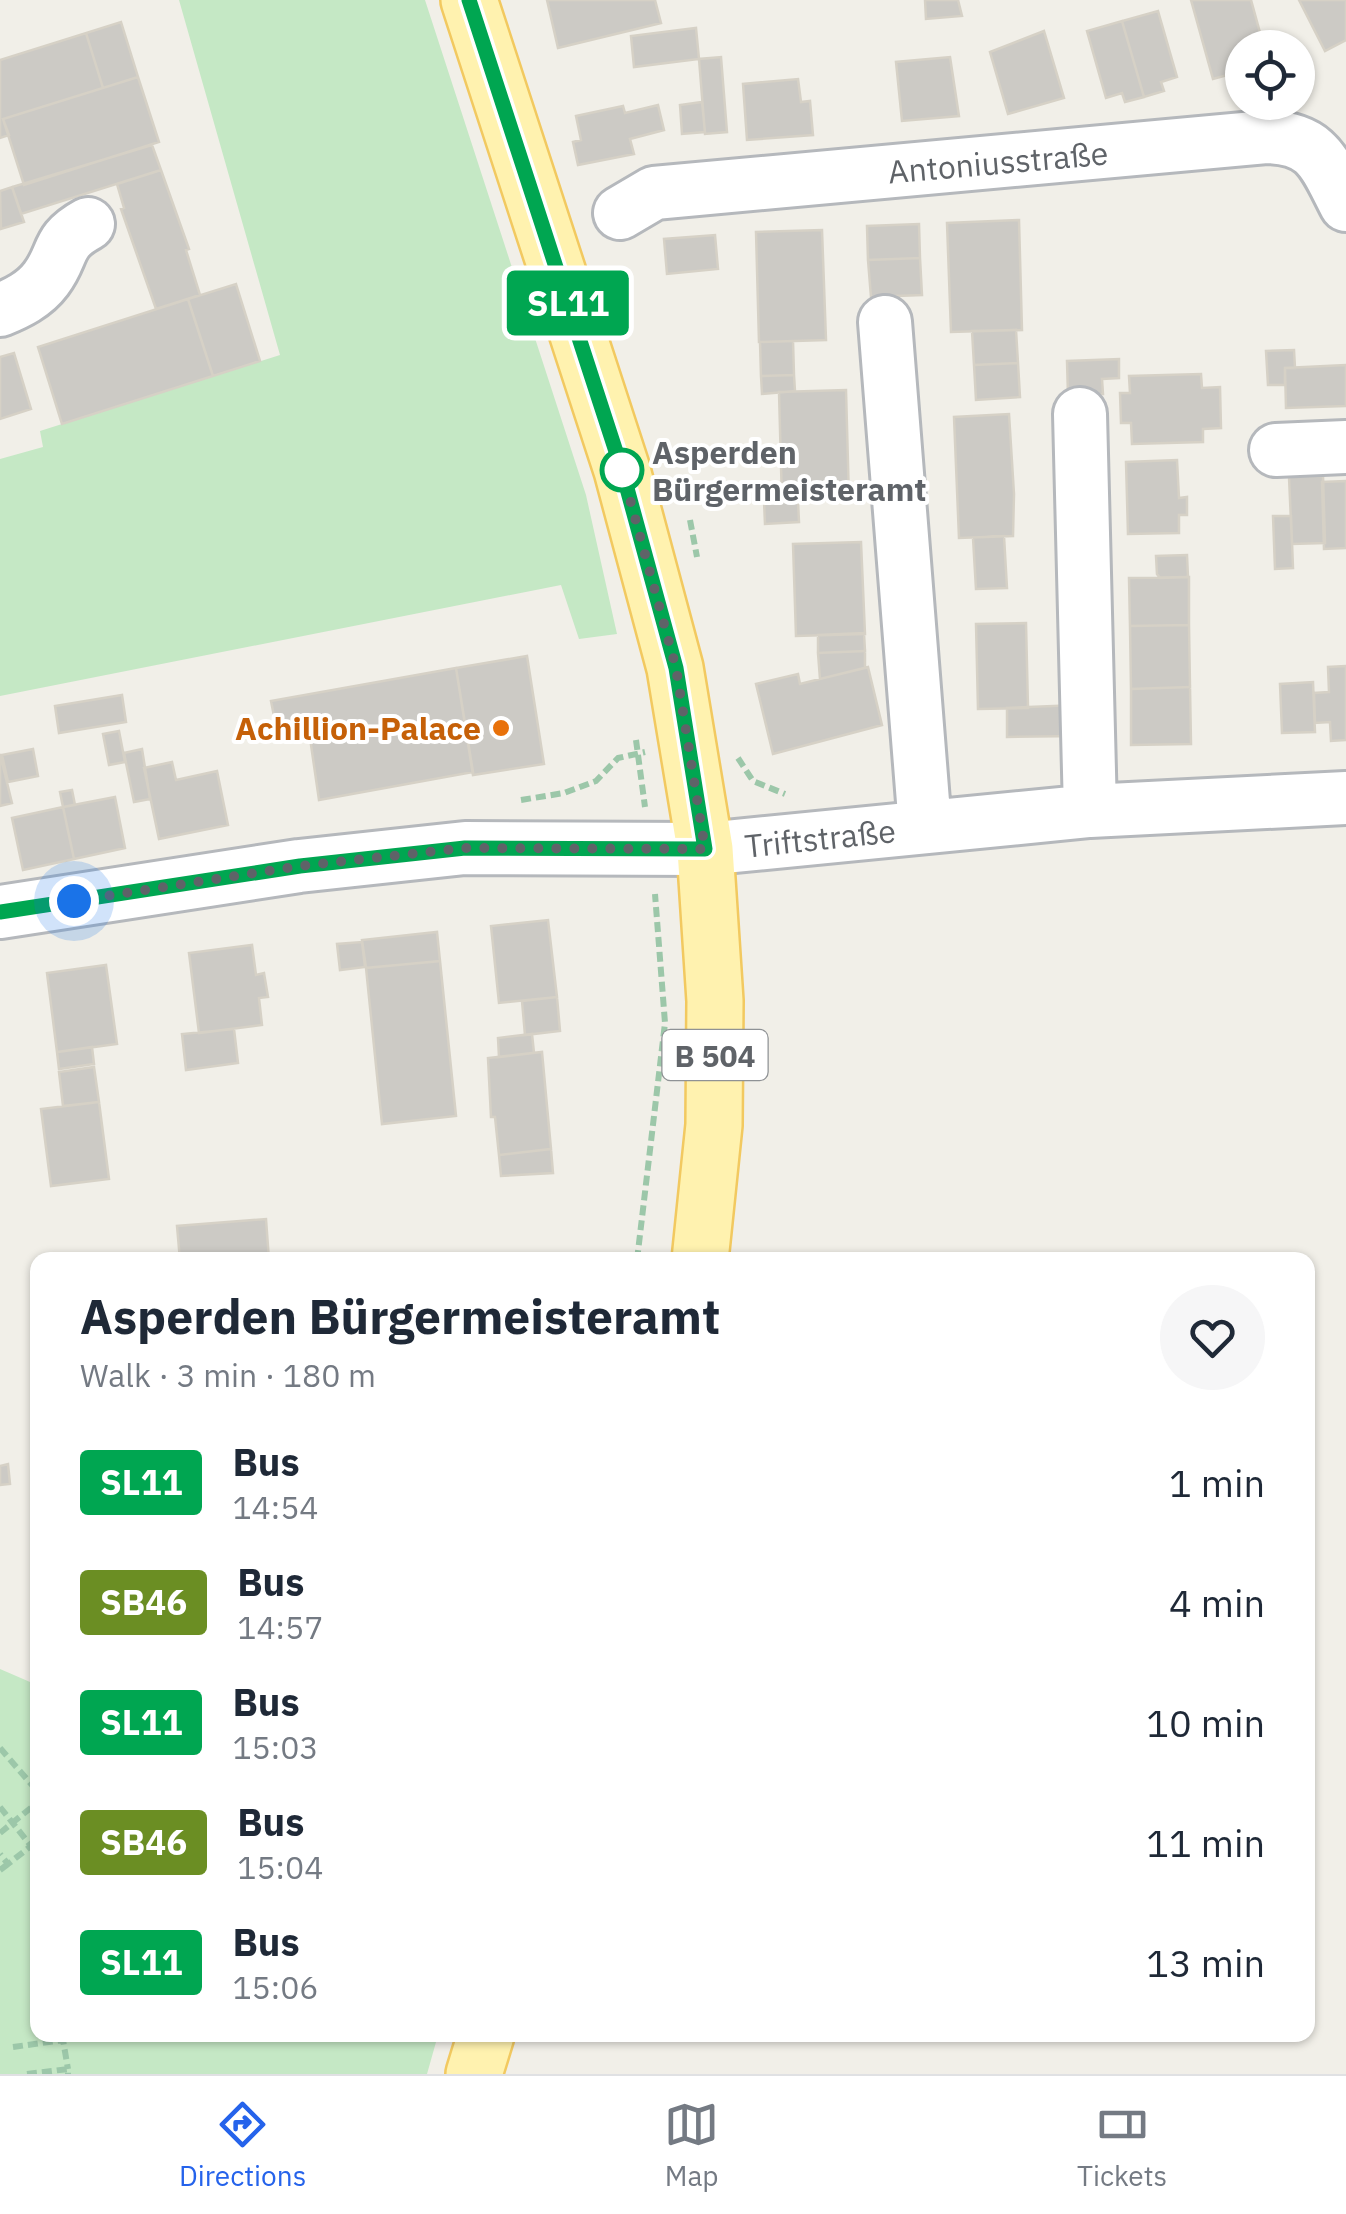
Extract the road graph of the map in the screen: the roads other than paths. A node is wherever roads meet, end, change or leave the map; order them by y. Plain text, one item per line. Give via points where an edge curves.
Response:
1 (469, 0) edge
2 (1346, 204) edge
3 (620, 213) dead end
4 (88, 224) dead end
5 (0, 310) edge
6 (885, 322) dead end
7 (1080, 414) dead end
8 (1346, 447) edge
9 (1276, 450) dead end
10 (1346, 798) edge
11 (1090, 811) junction
12 (925, 827) junction
13 (705, 849) junction
14 (0, 912) edge
15 (701, 1252) edge
16 (484, 2042) edge
17 (474, 2074) edge

1 - 13 main road, B 504 via 622,470 676,668
2 - 3 street, Antoniusstraße via 1318,151 1287,137 1266,137 654,194
4 - 5 street via 69,234 47,278 25,300
6 - 12 street, Triftstraße
7 - 11 street
8 - 9 street
10 - 11 street, Triftstraße
11 - 12 street, Triftstraße
12 - 13 street, Triftstraße
13 - 14 street, Triftstraße via 447,850
13 - 15 main road, B 504 via 714,1107
16 - 17 main road

